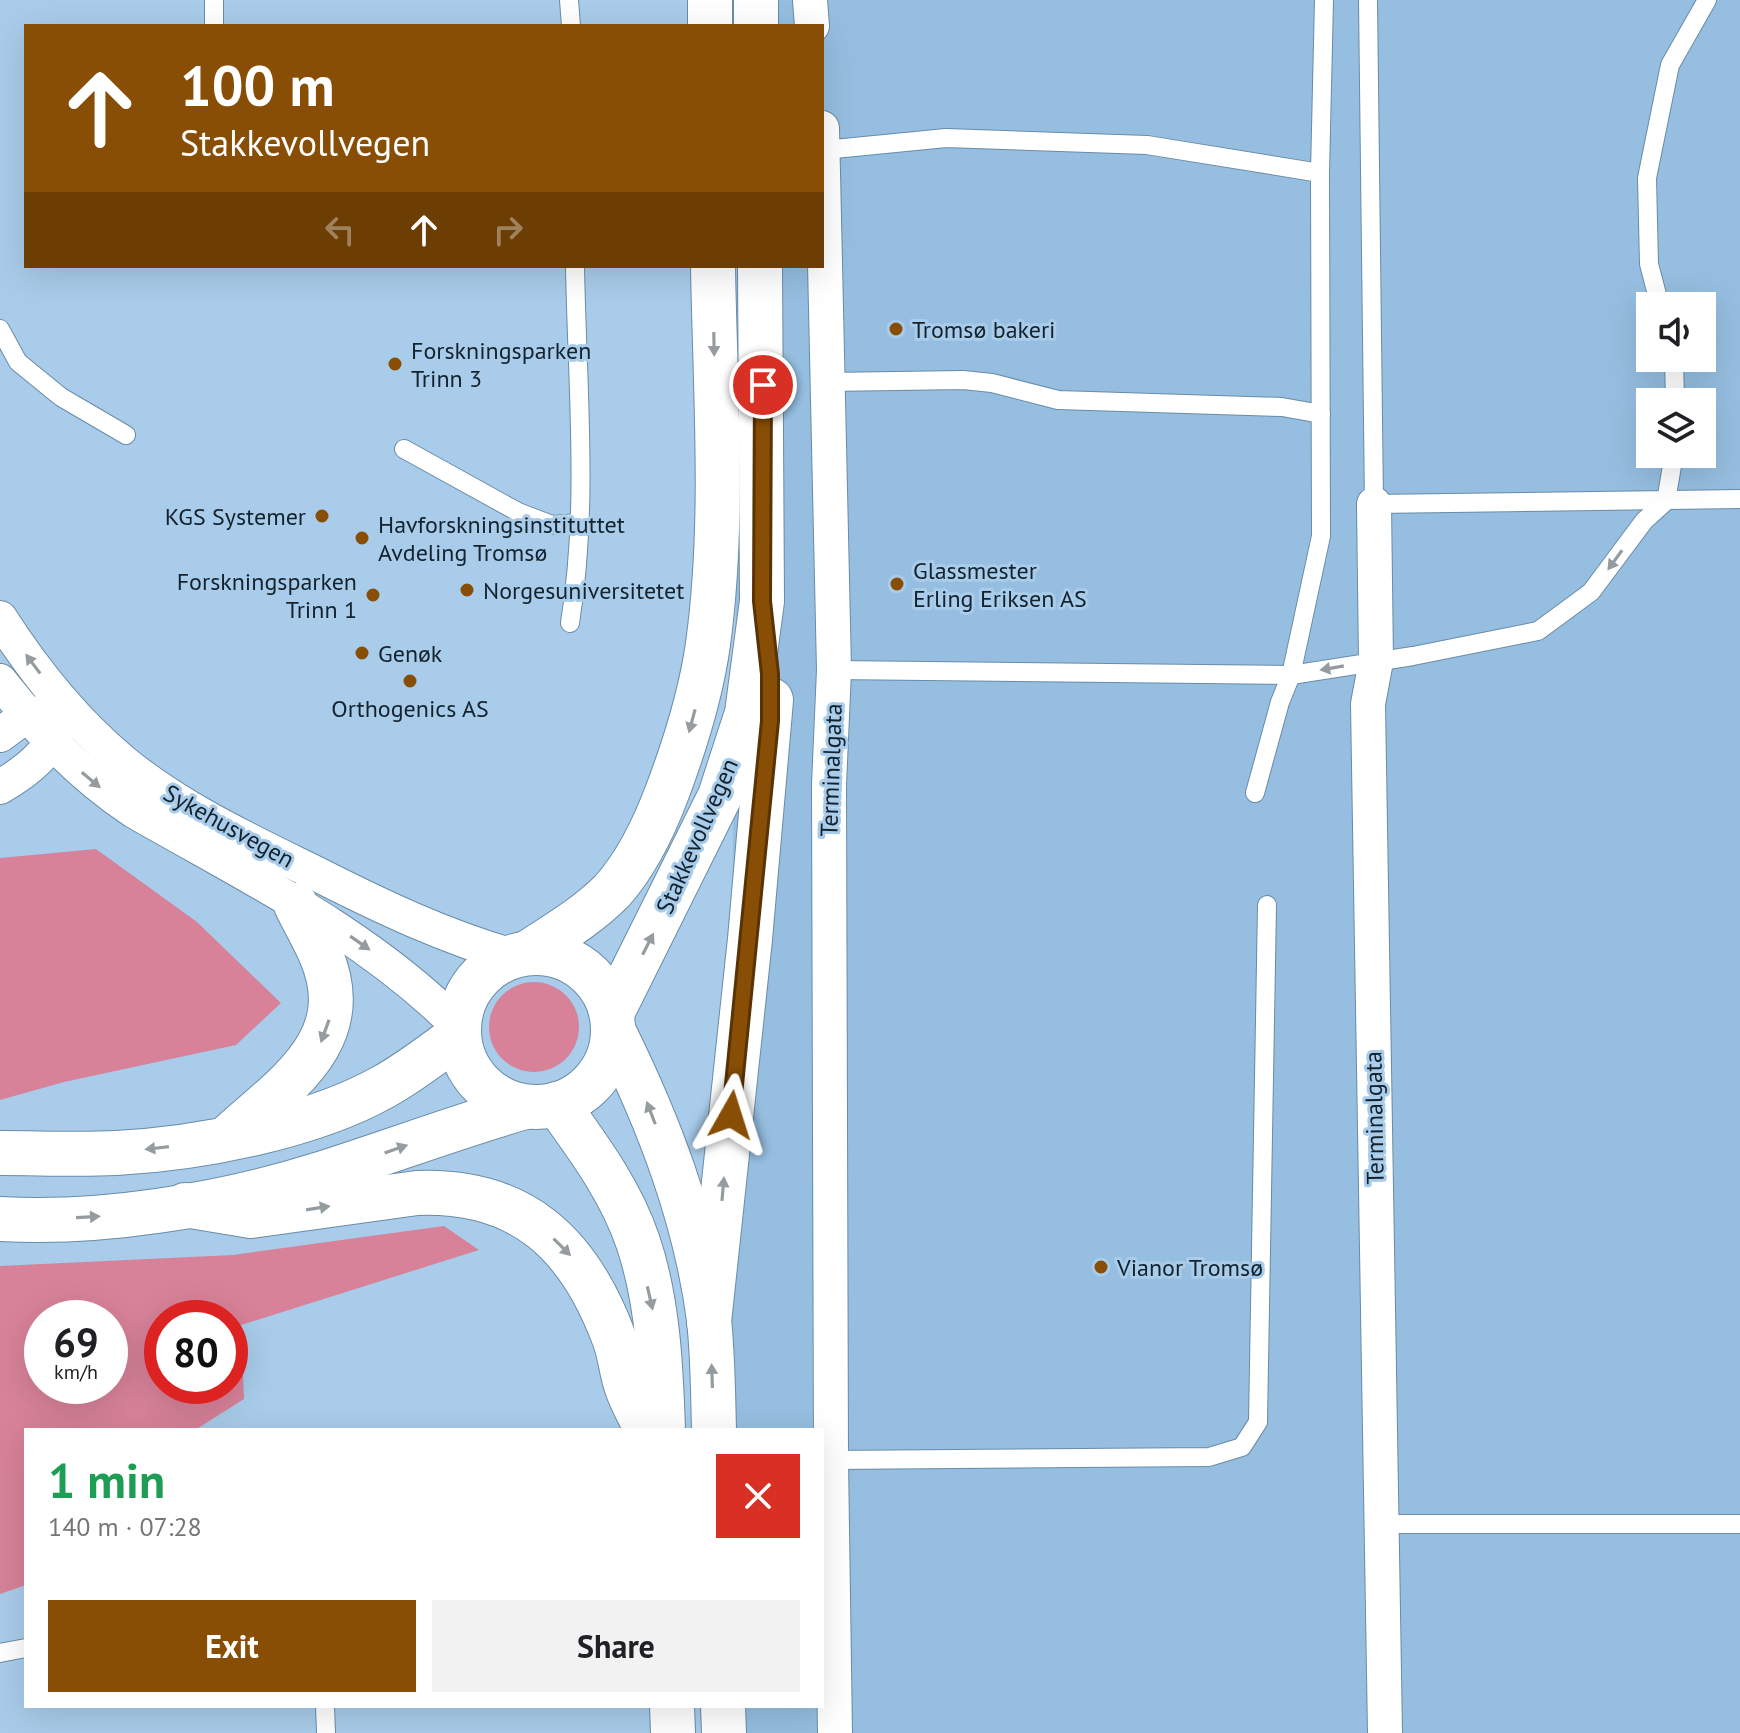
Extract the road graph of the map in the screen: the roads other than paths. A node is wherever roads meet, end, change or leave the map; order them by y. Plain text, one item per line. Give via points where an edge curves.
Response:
1 (214, 0) edge
2 (569, 0) edge
3 (710, 0) edge
4 (756, 0) edge
5 (810, 0) edge
6 (1324, 0) edge
7 (1368, 0) edge
8 (1707, 0) edge
9 (214, 24) edge
10 (571, 24) edge
11 (710, 24) edge
12 (756, 24) edge
13 (812, 24) edge
14 (824, 139) edge
15 (1320, 173) junction
16 (824, 188) edge
17 (575, 268) edge
18 (713, 268) edge
19 (760, 268) edge
20 (1656, 292) edge
21 (0, 329) edge
22 (828, 382) junction
23 (1321, 414) junction
24 (126, 435) dead end
25 (404, 449) dead end
26 (1672, 468) edge
27 (1740, 499) edge
28 (1666, 501) junction
29 (1374, 504) junction
30 (579, 523) junction
31 (762, 601) junction
32 (0, 618) edge
33 (570, 623) dead end
34 (1376, 661) junction
35 (834, 670) junction
36 (1291, 675) junction
37 (0, 681) edge
38 (67, 709) junction
39 (13, 725) edge
40 (53, 745) junction
41 (0, 787) edge
42 (1255, 793) dead end
43 (296, 905) junction
44 (1267, 905) dead end
45 (521, 954) junction
46 (613, 1023) junction
47 (458, 1030) junction
48 (541, 1106) junction
49 (226, 1139) junction
50 (0, 1153) edge
51 (185, 1205) junction
52 (0, 1219) edge
53 (709, 1322) junction
54 (646, 1428) edge
55 (663, 1428) edge
56 (714, 1428) edge
57 (831, 1460) junction
58 (1380, 1524) junction
59 (1740, 1524) edge
60 (24, 1648) edge
61 (0, 1653) edge
62 (325, 1708) edge
63 (672, 1708) edge
64 (723, 1708) edge
65 (326, 1733) edge
66 (673, 1733) edge
67 (724, 1733) edge
68 (835, 1733) edge
69 (1385, 1733) edge

1 - 9 lane
2 - 10 lane
3 - 11 highway
4 - 12 highway
5 - 13 street
6 - 15 lane
7 - 29 lane
8 - 20 lane via 1670,65 1647,178 1649,264
14 - 15 lane via 1147,145
15 - 23 lane
16 - 22 street, Terminalgata
17 - 30 lane
18 -> 45 highway, Stakkevollvegen via 713,595 688,737 651,830 613,890 578,922
19 - 31 highway, Stakkevollvegen
21 - 24 lane via 18,362 61,397
22 - 23 lane via 963,380 1058,400 1282,407
22 - 35 street, Terminalgata
23 - 36 lane via 1321,536
25 - 30 lane via 518,512 552,525
26 - 28 lane
27 - 28 lane
28 - 29 lane
28 -> 34 lane, Terminalgata via 1644,521 1591,592 1538,631
29 - 34 street, Terminalgata
30 - 33 lane
46 -> 31 highway, Stakkevollvegen via 720,796 747,713
53 -> 31 highway via 770,721
38 -> 32 street, Sykehusvegen
34 -> 36 lane, Terminalgata
34 - 58 street, Terminalgata via 1368,704
35 - 36 lane, Terminalgata
35 - 57 street, Terminalgata via 829,785
36 - 42 lane
37 - 39 street, Sykehusvegen
38 - 39 street
38 - 40 street
38 - 45 street, Sykehusvegen via 123,762 236,834 368,900 457,937
39 - 40 street, Sykehusvegen
40 - 41 street
40 -> 43 street, Sykehusvegen via 124,804
43 -> 47 street, Sykehusvegen via 397,970
43 -> 49 highway via 321,954 330,1021 314,1055
44 - 57 lane via 1258,1422 1242,1447 1209,1457
45 - 46 highway via 548,953 582,967 606,996
45 - 47 highway via 481,975 469,990
46 - 48 highway via 607,1060 591,1085 575,1097
53 -> 46 highway via 684,1202
47 - 48 highway via 465,1061 479,1082 500,1098
47 - 49 highway via 384,1087 297,1121
51 -> 48 highway via 315,1176
48 -> 55 highway via 603,1168 638,1241 657,1325
49 -> 50 highway via 117,1153
52 -> 51 highway via 119,1215
51 -> 54 highway via 251,1216 440,1192 469,1195 517,1212 564,1248 594,1289 616,1342 626,1387
56 -> 53 highway
57 - 68 street, Terminalgata
58 - 59 lane
58 - 69 street, Terminalgata
60 - 61 lane
62 - 65 lane
63 - 66 highway
64 - 67 highway

